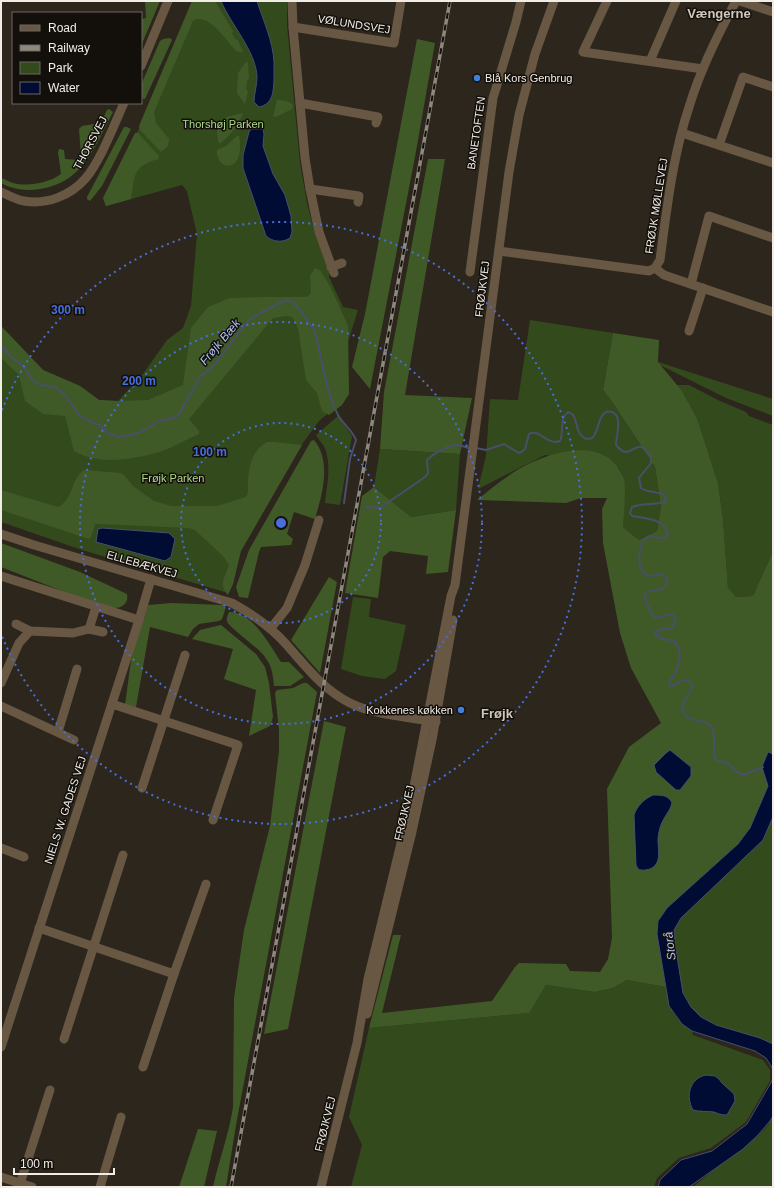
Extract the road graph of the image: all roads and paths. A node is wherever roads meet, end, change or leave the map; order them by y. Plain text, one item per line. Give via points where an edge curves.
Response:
1 (168, 1) edge
2 (292, 1) edge
3 (401, 1) edge
4 (521, 1) edge
5 (554, 1) edge
6 (607, 1) edge
7 (676, 1) edge
8 (736, 1) edge
9 (740, 1) edge
10 (773, 12) edge
11 (293, 27) junction
12 (650, 61) junction
13 (142, 64) edge
14 (703, 69) junction
15 (773, 87) edge
16 (300, 103) junction
17 (124, 104) edge
18 (376, 123) dead end
19 (682, 133) junction
20 (719, 145) junction
21 (773, 163) edge
22 (310, 189) junction
23 (3, 193) edge
24 (358, 202) dead end
25 (1, 203) edge
26 (773, 238) edge
27 (499, 251) junction
28 (342, 263) dead end
29 (655, 268) junction
30 (470, 272) dead end
31 (691, 284) junction
32 (703, 288) junction
33 (773, 312) edge
34 (688, 331) dead end
35 (319, 520) dead end
36 (1, 534) edge
37 (1, 576) edge
38 (151, 579) junction
39 (96, 607) junction
40 (139, 620) junction
41 (16, 624) dead end
42 (271, 628) junction
43 (89, 629) junction
44 (30, 631) junction
45 (103, 632) dead end
46 (185, 655) dead end
47 (77, 669) dead end
48 (1, 683) edge
49 (112, 704) junction
50 (1, 706) edge
51 (164, 721) junction
52 (432, 722) junction
53 (58, 732) junction
54 (74, 740) dead end
55 (142, 788) dead end
56 (213, 820) dead end
57 (1, 848) edge
58 (123, 855) dead end
59 (24, 857) dead end
60 (206, 884) dead end
61 (39, 928) junction
62 (93, 947) junction
63 (174, 974) junction
64 (64, 1039) dead end
65 (1, 1047) edge
66 (143, 1067) dead end
67 (50, 1090) dead end
68 (121, 1117) dead end
69 (1, 1176) edge
70 (20, 1185) edge
71 (32, 1187) edge
72 (100, 1187) edge
73 (321, 1187) edge

1 - 13 street
2 - 11 street
3 - 11 street, VØLUNDSVEJ via 394,43
4 - 30 street, BANETOFTEN via 493,98
5 - 27 street, FRØJKVEJ via 535,54 519,115
6 - 12 street via 583,52
7 - 12 street
8 - 14 street, FRØJK MØLLEVEJ
9 - 10 street
11 - 16 street
12 - 14 street
14 - 19 street, FRØJK MØLLEVEJ
15 - 20 street via 743,77
16 - 18 street via 378,117
16 - 22 street
17 - 23 street, THORSVEJ via 96,163 85,179 69,193 40,202 23,201
19 - 20 street
19 - 29 street, FRØJK MØLLEVEJ via 673,168 660,260
20 - 21 street
22 - 24 street via 359,196
22 - 28 street via 319,232 332,270
23 - 25 street, THORSVEJ
26 - 31 street via 709,216
27 - 29 street, FRØJK MØLLEVEJ via 649,271
27 - 52 street, FRØJKVEJ via 455,585
29 - 31 street via 664,275
31 - 32 street
32 - 33 street
32 - 34 street
35 - 42 street via 305,565 287,608
36 - 38 street, ELLEBÆKVEJ
37 - 39 street
38 - 40 street, NIELS W. GADES VEJ
38 - 42 street, ELLEBÆKVEJ via 232,603 252,613
39 - 40 street
39 - 43 street
40 - 49 street, NIELS W. GADES VEJ
41 - 44 street
42 - 52 street, ELLEBÆKVEJ via 323,686 344,700 368,710
43 - 44 street via 73,633
43 - 45 street
44 - 48 street via 18,643
46 - 51 street
47 - 53 street
49 - 51 street
49 - 61 street, NIELS W. GADES VEJ
50 - 53 street
51 - 55 street
51 - 56 street via 238,745
52 - 73 street, FRØJKVEJ via 381,920 357,1043
53 - 54 street
57 - 59 street
58 - 62 street
60 - 63 street
61 - 62 street
61 - 65 street, NIELS W. GADES VEJ
62 - 63 street
62 - 64 street
63 - 66 street
67 - 70 street
68 - 72 street
69 - 70 street
70 - 71 street

